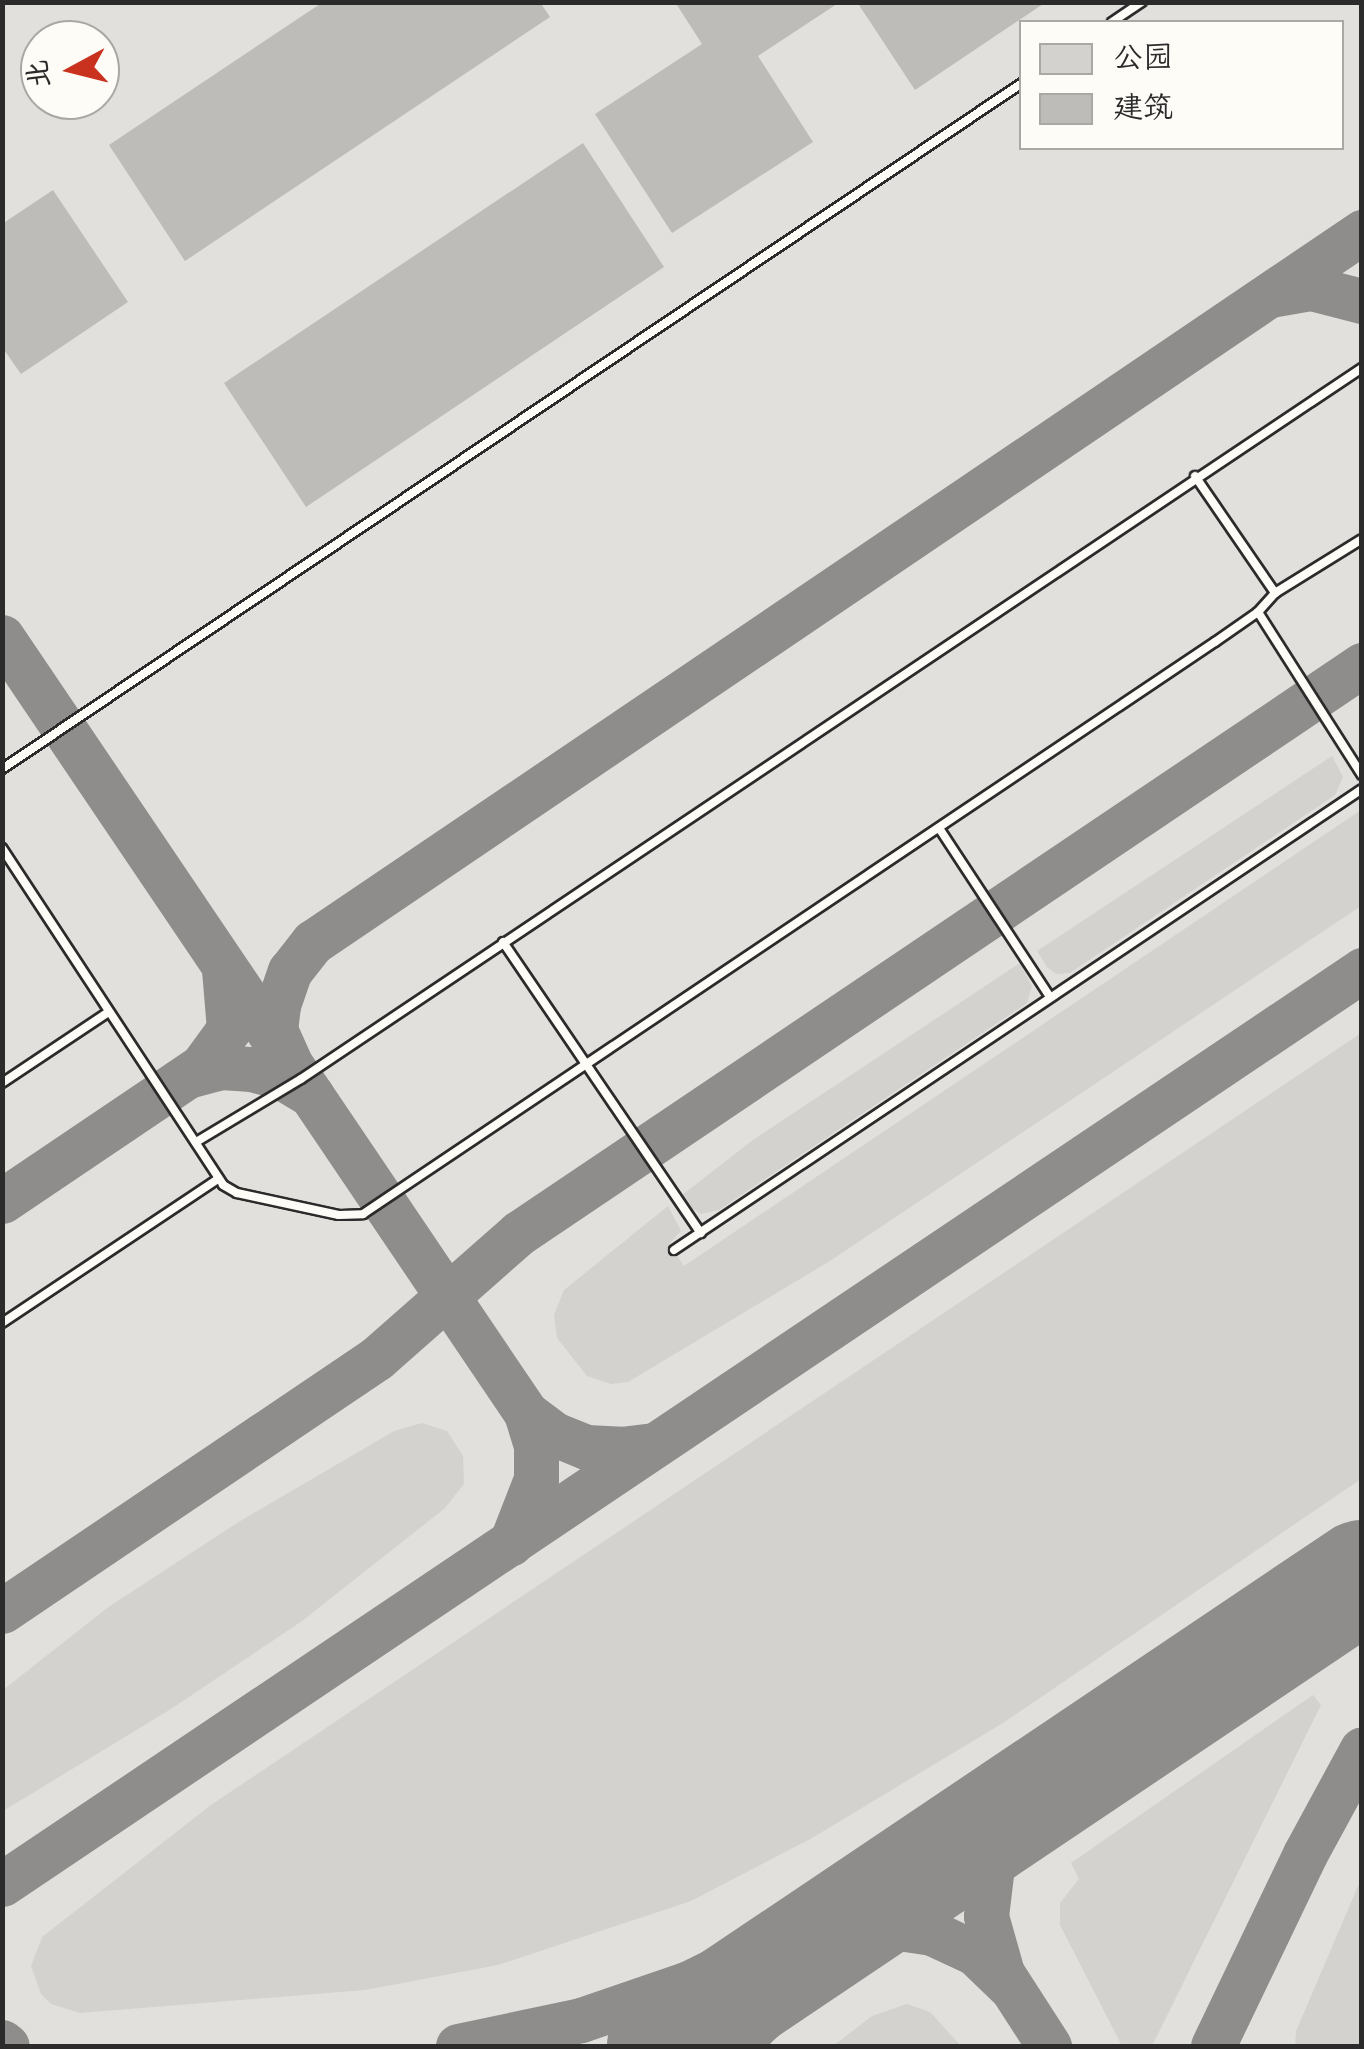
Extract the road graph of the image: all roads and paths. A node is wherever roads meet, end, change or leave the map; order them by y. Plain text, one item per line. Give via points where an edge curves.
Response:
1 (1142, 2) edge
2 (1115, 20) edge
3 (1019, 86) edge
4 (1362, 368) edge
5 (1195, 476) junction
6 (1362, 540) edge
7 (1275, 593) junction
8 (1258, 612) junction
9 (2, 769) edge
10 (1362, 775) edge
11 (1362, 789) edge
12 (939, 828) junction
13 (3, 849) edge
14 (503, 942) junction
15 (1050, 996) junction
16 (107, 1014) junction
17 (582, 1063) junction
18 (2, 1083) edge
19 (196, 1142) junction
20 (218, 1179) junction
21 (700, 1233) junction
22 (674, 1250) dead end
23 (2, 1323) edge

1 - 2 lane
3 - 9 lane
4 - 5 lane
5 - 7 lane
5 - 14 lane
6 - 7 lane
7 - 8 lane
8 - 10 lane
8 - 12 lane
11 - 15 lane
12 - 15 lane
12 - 17 lane
13 - 16 lane
14 - 17 lane
14 - 19 lane via 302,1079
15 - 21 lane
16 - 18 lane
16 - 19 lane
17 - 20 lane via 363,1214 237,1193
17 - 21 lane
19 - 20 lane
20 - 23 lane
21 - 22 lane

